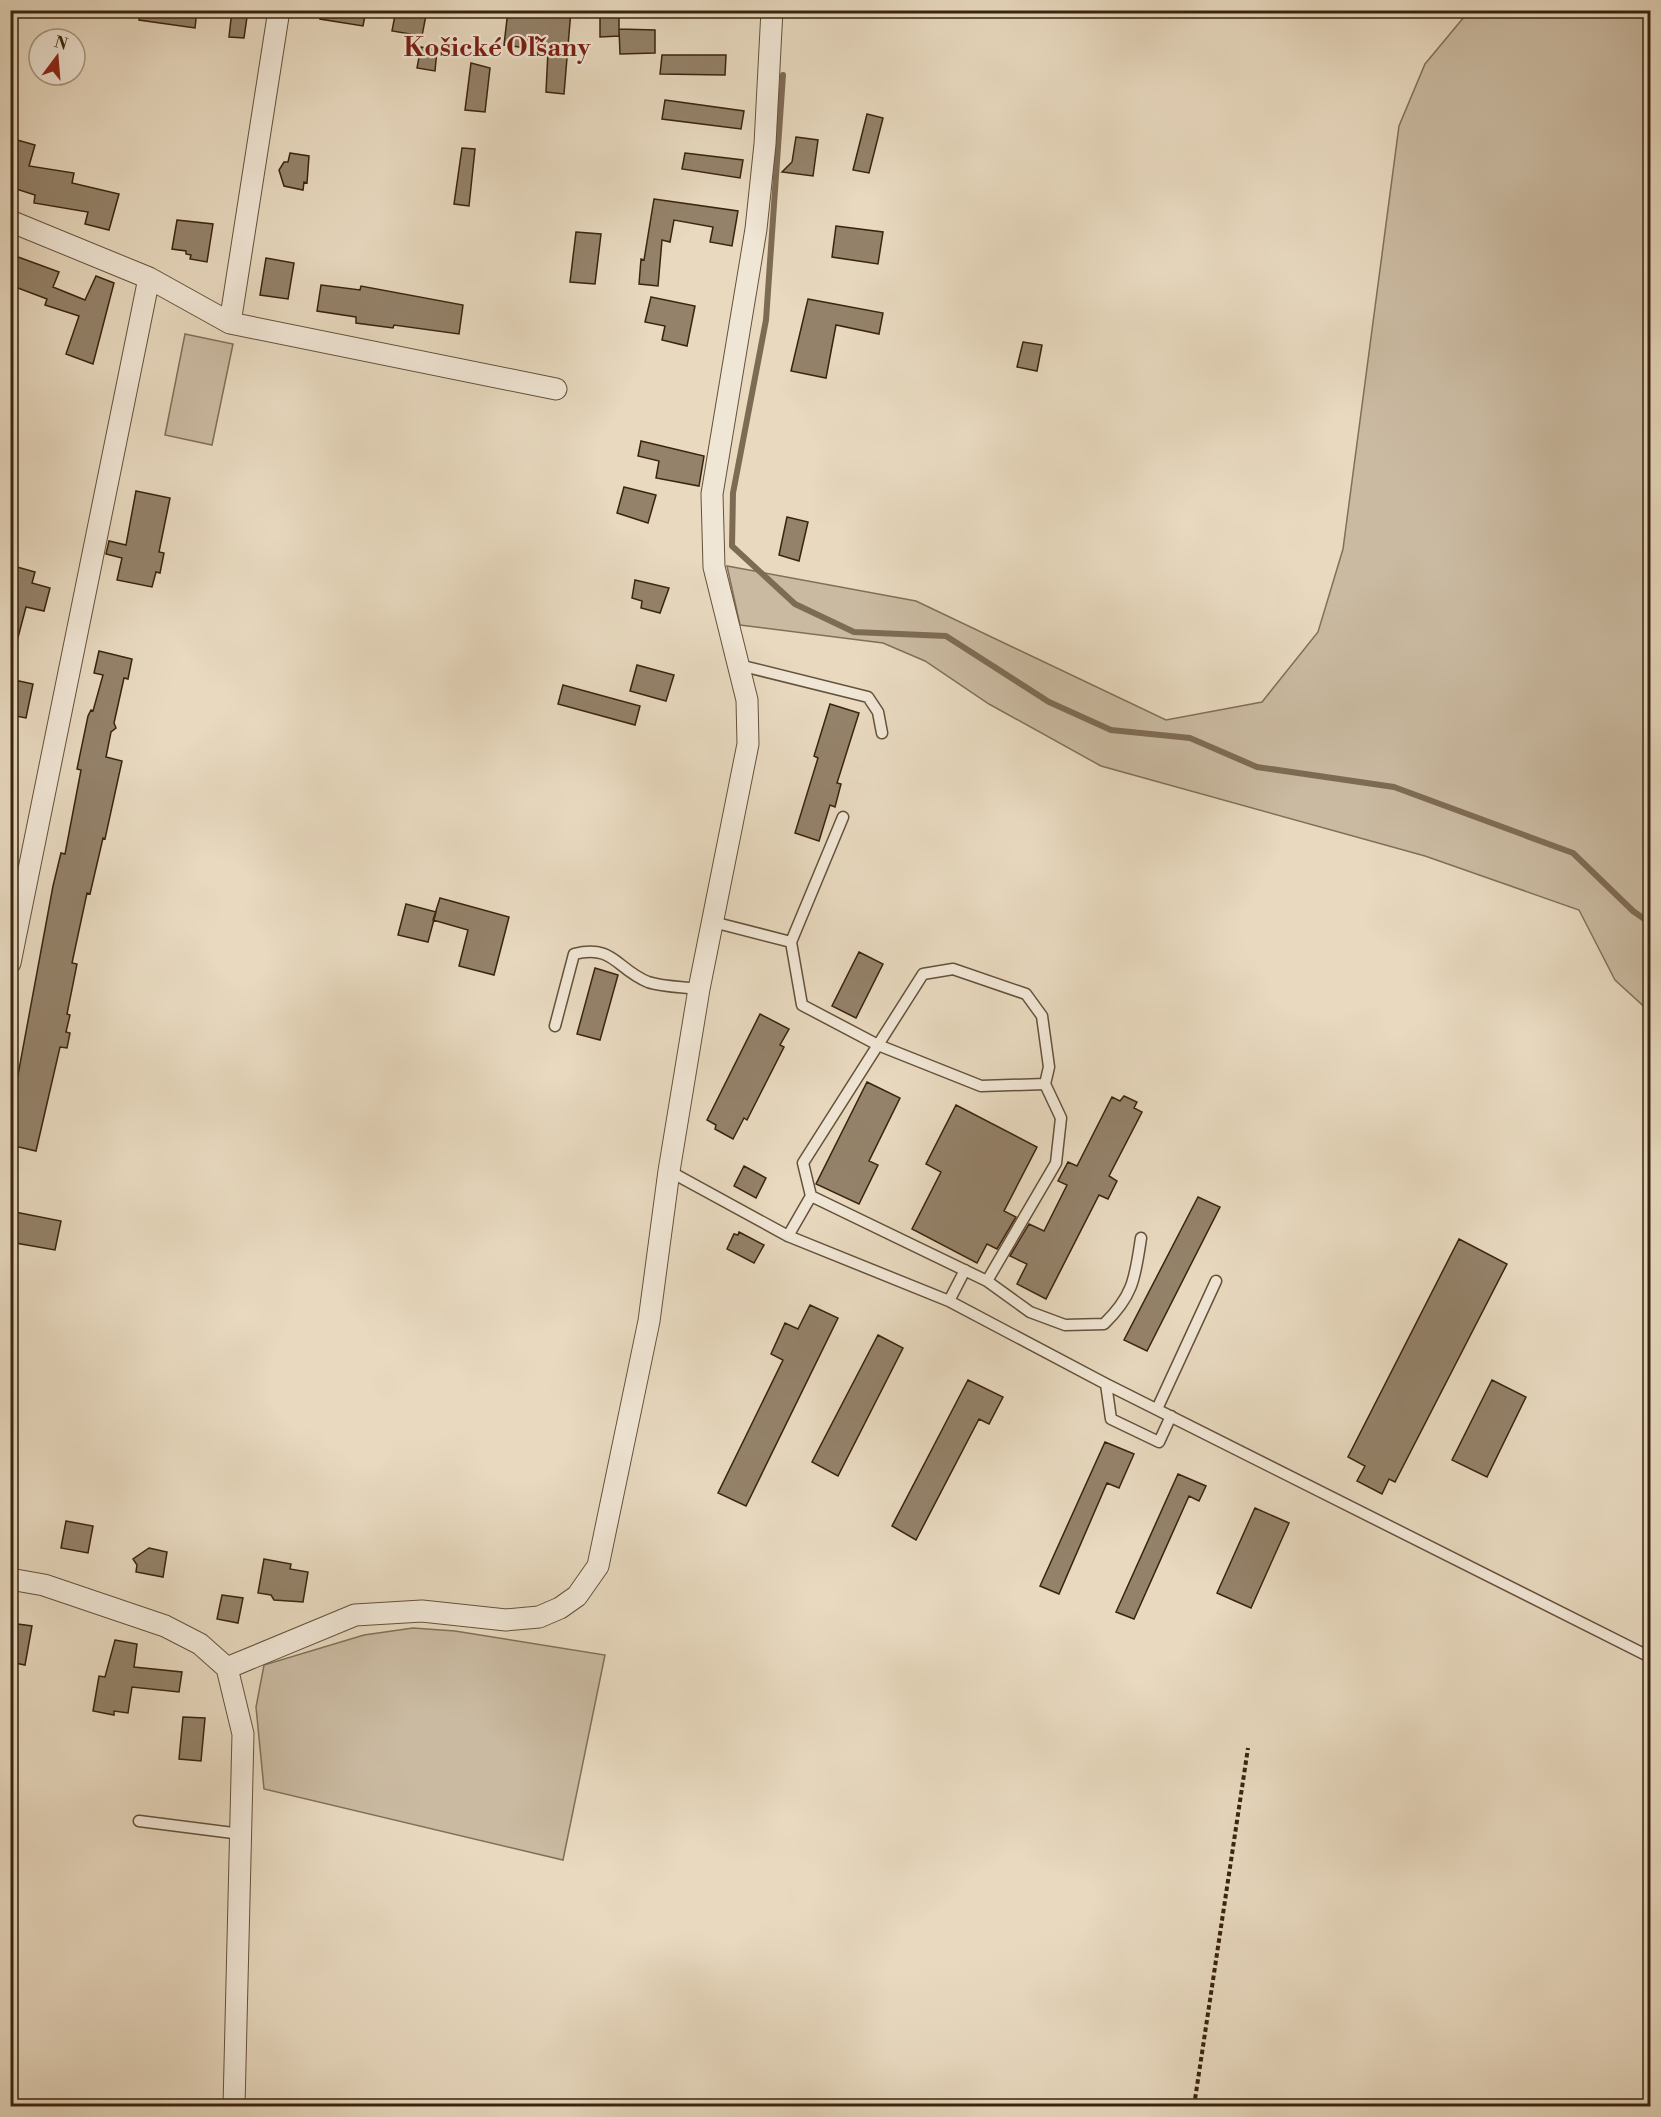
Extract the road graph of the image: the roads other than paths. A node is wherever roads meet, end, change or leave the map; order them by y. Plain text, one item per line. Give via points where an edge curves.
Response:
1 (279, 10) edge
2 (772, 10) edge
3 (10, 221) edge
4 (149, 278) junction
5 (230, 323) junction
6 (556, 389) dead end
7 (739, 665) junction
8 (882, 733) dead end
9 (843, 817) dead end
10 (713, 922) junction
11 (791, 942) junction
12 (10, 963) edge
13 (699, 989) junction
14 (555, 1026) dead end
15 (878, 1045) junction
16 (1045, 1084) junction
17 (669, 1171) junction
18 (811, 1196) junction
19 (788, 1236) junction
20 (1141, 1238) dead end
21 (964, 1270) junction
22 (987, 1281) junction
23 (1216, 1281) dead end
24 (949, 1301) junction
25 (1106, 1384) junction
26 (1157, 1409) junction
27 (1171, 1416) junction
28 (10, 1579) edge
29 (1650, 1657) edge
30 (227, 1668) junction
31 (139, 1821) dead end
32 (241, 1834) junction
33 (234, 2106) edge

1 - 5 street
2 - 7 street via 756,229 712,494 714,567
3 - 4 street
4 - 5 street
4 - 12 street
5 - 6 street
7 - 8 lane via 868,697 878,712
7 - 10 street via 747,700 748,744
9 - 11 lane
10 - 11 lane
10 - 13 street
11 - 15 lane via 802,1005
13 - 14 lane via 648,982 605,952 573,954
13 - 17 street
15 - 16 lane via 981,1086
15 - 16 lane via 923,974 953,969 1026,994 1042,1016 1049,1067
15 - 18 lane via 803,1163
16 - 22 lane via 1061,1118 1056,1163
17 - 19 lane
17 - 30 street via 649,1321 604,1546 598,1566 578,1596 539,1617 506,1620 422,1611 356,1615
18 - 19 lane
18 - 21 lane
19 - 24 lane
20 - 22 lane via 1134,1281 1122,1306 1104,1324 1056,1322 1030,1312
21 - 22 lane
21 - 24 lane
23 - 26 lane
24 - 25 lane
25 - 26 lane
25 - 27 lane via 1111,1419 1159,1442
26 - 27 lane
27 - 29 lane
28 - 30 street via 54,1588 165,1626 200,1644
30 - 32 street via 243,1734
31 - 32 lane
32 - 33 street

